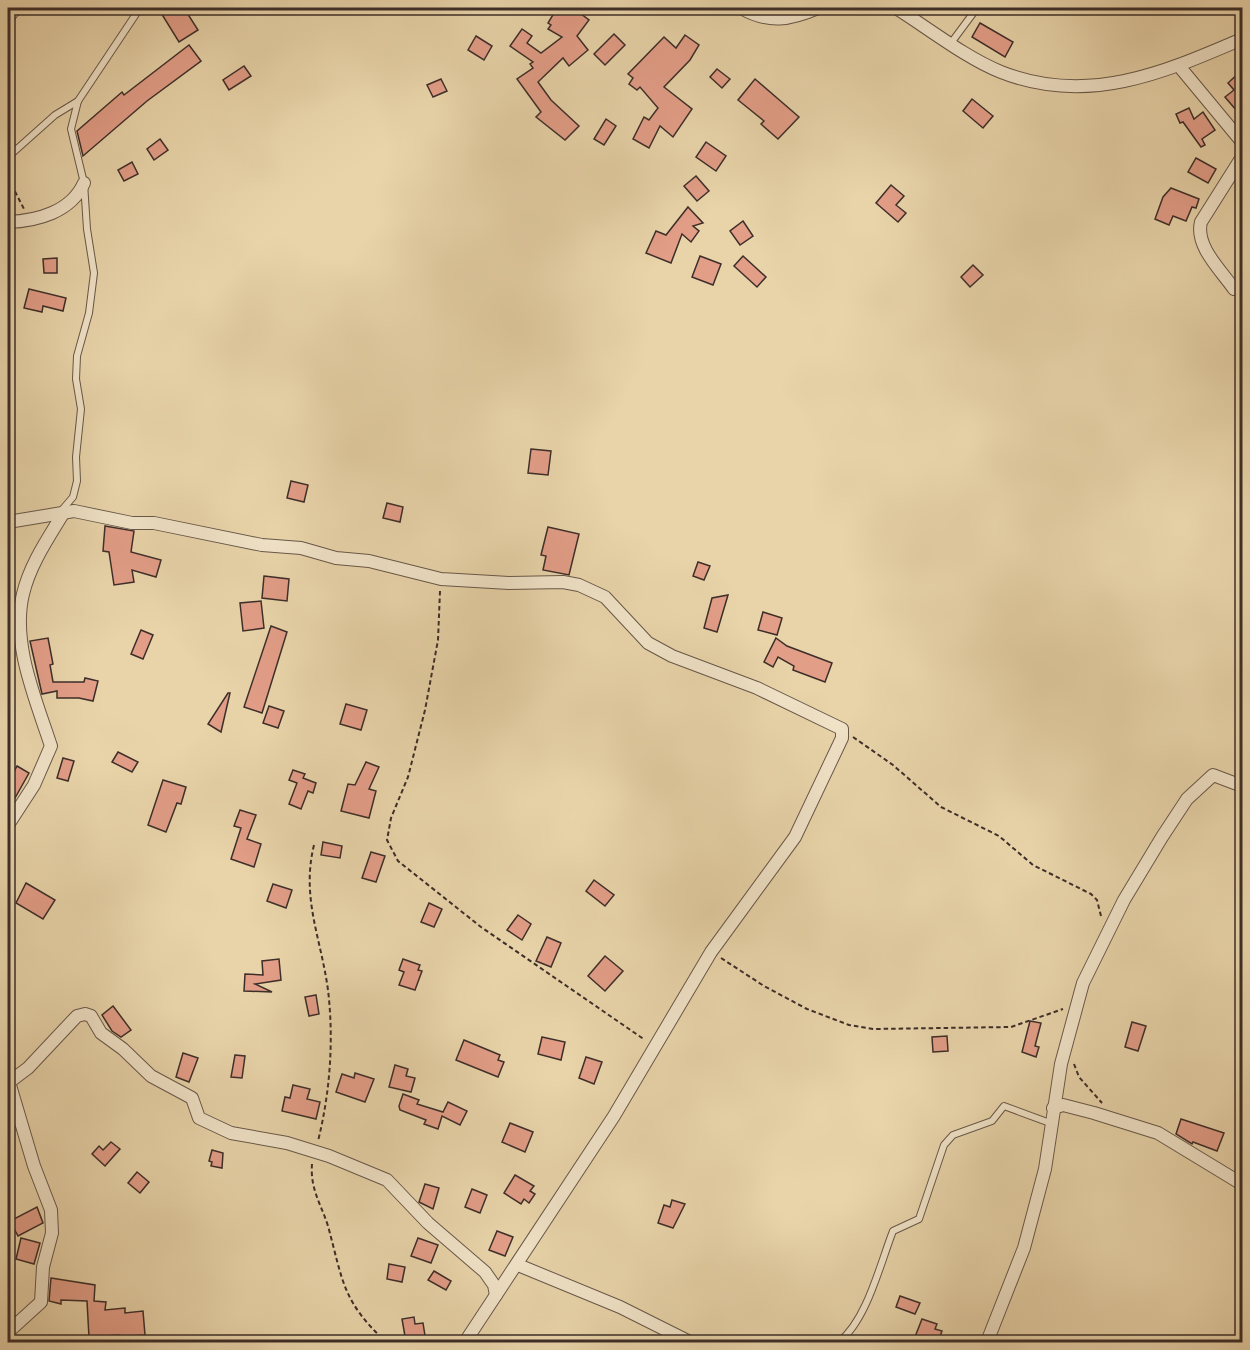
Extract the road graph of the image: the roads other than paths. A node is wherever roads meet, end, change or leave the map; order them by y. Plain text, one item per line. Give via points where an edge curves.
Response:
1 (16, 8) edge
2 (140, 8) edge
3 (741, 8) edge
4 (818, 8) edge
5 (896, 8) edge
6 (977, 8) edge
7 (8, 16) edge
8 (1242, 39) edge
9 (951, 43) junction
10 (1179, 66) junction
11 (78, 101) junction
12 (1242, 142) edge
13 (8, 157) edge
14 (1242, 157) edge
15 (84, 183) junction
16 (8, 222) edge
17 (1234, 289) dead end
18 (62, 512) junction
19 (8, 522) edge
20 (1242, 786) edge
21 (8, 825) edge
22 (8, 1083) edge
23 (1053, 1108) junction
24 (1050, 1123) junction
25 (1242, 1184) edge
26 (518, 1265) junction
27 (496, 1295) junction
28 (8, 1332) edge
29 (465, 1342) edge
30 (690, 1342) edge
31 (839, 1342) edge
32 (987, 1342) edge

1 - 7 street
2 - 11 lane
3 - 4 street via 757,17 779,20
5 - 9 street
6 - 9 lane
8 - 10 street
9 - 10 street via 1001,72 1059,88 1105,84
10 - 12 street
11 - 13 lane via 55,115
11 - 15 lane via 71,129
14 - 17 street via 1198,232 1202,244
15 - 16 street via 72,203 60,210
15 - 18 lane via 94,285 77,356 81,409 77,481 73,497
18 - 19 street
18 - 21 street via 29,575 20,613 29,675 51,746 34,785
18 - 26 street via 302,548 441,579 509,584 563,582 593,590 616,607 648,643 843,729 795,837 711,952 608,1125
20 - 23 street via 1213,775 1187,798 1135,880 1075,1006
22 - 27 street via 28,1068 70,1023 85,1014 91,1016 101,1033 151,1076 192,1098 199,1118 231,1132 315,1151 387,1180 422,1217 485,1272
22 - 28 street via 53,1221 43,1267 41,1302
23 - 24 street
23 - 25 street via 1063,1105 1108,1116 1171,1139
24 - 31 lane via 1004,1106 992,1121 947,1141 919,1219 893,1231 859,1314
24 - 32 street via 1045,1168 1023,1248
26 - 27 street
26 - 30 street via 620,1307
27 - 29 street

